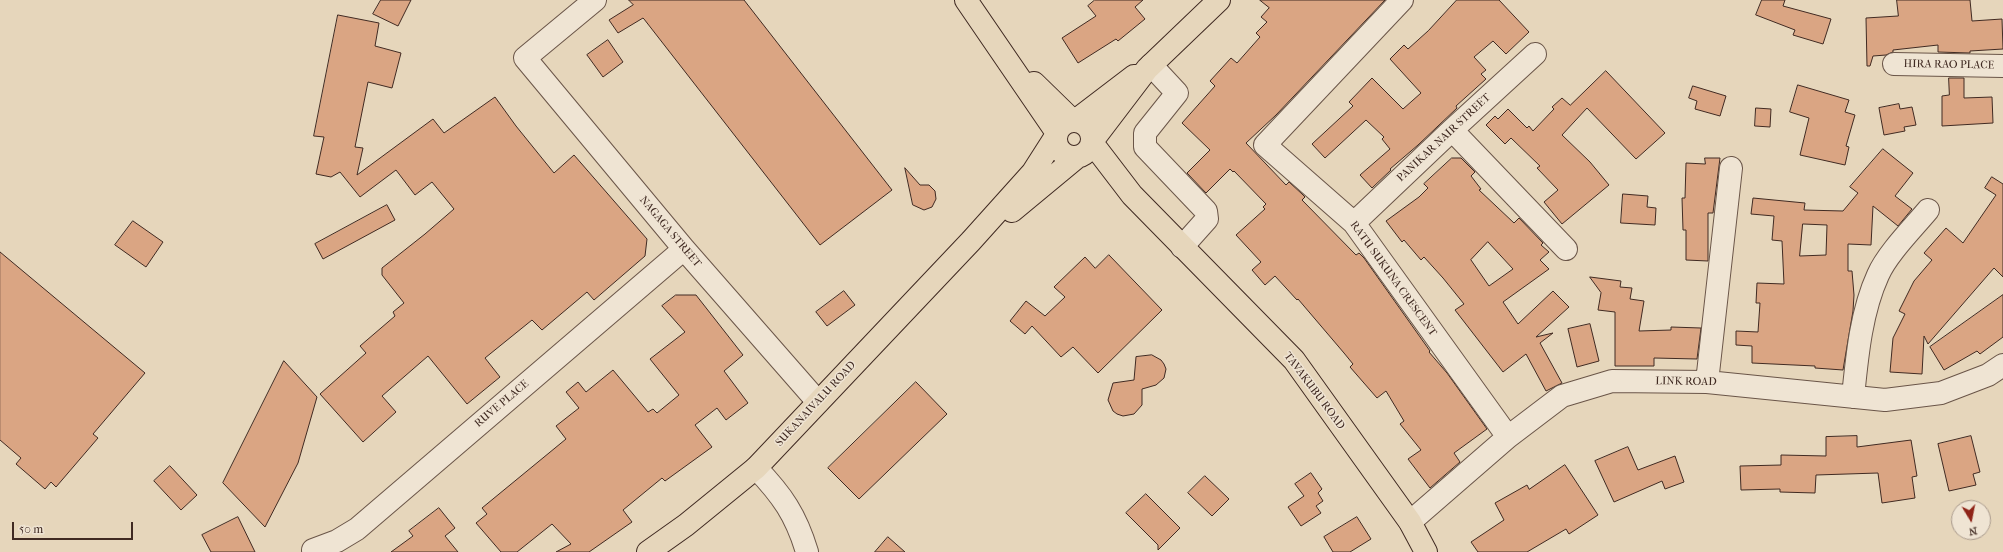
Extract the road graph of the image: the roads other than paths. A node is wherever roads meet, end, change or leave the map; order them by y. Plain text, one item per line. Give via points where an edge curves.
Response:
1 (595, 0) edge
2 (966, 0) edge
3 (1219, 0) edge
4 (1402, 0) edge
5 (1535, 54) dead end
6 (1894, 64) dead end
7 (2003, 66) edge
8 (1149, 67) junction
9 (1065, 128) junction
10 (1452, 130) junction
11 (1085, 150) junction
12 (1732, 168) dead end
13 (1928, 210) dead end
14 (1354, 223) junction
15 (971, 241) junction
16 (1182, 247) junction
17 (684, 249) junction
18 (1566, 249) dead end
19 (2003, 365) edge
20 (1707, 382) junction
21 (1853, 397) junction
22 (818, 402) junction
23 (1508, 437) junction
24 (756, 468) junction
25 (1410, 522) junction
26 (313, 550) dead end
27 (648, 552) edge
28 (807, 552) edge
29 (1426, 552) edge

1 - 17 street, NAGAGA STREET via 525,58
2 - 9 main road via 1002,51
3 - 8 main road, SUKANAIVALU ROAD
4 - 14 street, RATU SUKUNA CRESCENT via 1265,145
5 - 10 street, PANIKAR NAIR STREET
6 - 7 street, HIRA RAO PLACE
8 - 9 main road, SUKANAIVALU ROAD via 1118,87
8 - 11 main road, SUKANAIVALU ROAD
8 - 16 street via 1177,93 1145,133 1145,147 1206,211 1207,219
9 - 11 main road via 1082,122 1088,127
9 - 11 main road, TAVAKUBU ROAD via 1056,142 1063,154
9 - 15 main road, SUKANAIVALU ROAD via 1033,172
10 - 14 street, PANIKAR NAIR STREET
10 - 18 street
11 - 15 main road, SUKANAIVALU ROAD
11 - 16 main road, TAVAKUBU ROAD
12 - 20 street
13 - 21 street via 1878,274 1867,304
14 - 23 street, RATU SUKUNA CRESCENT
15 - 22 main road, SUKANAIVALU ROAD
16 - 25 main road, TAVAKUBU ROAD via 1294,360
17 - 22 street, NAGAGA STREET
17 - 26 street, RUVE PLACE via 357,529 337,541
19 - 21 street, LINK ROAD via 1988,375 1941,393 1885,400
20 - 21 street, LINK ROAD
20 - 23 street, LINK ROAD via 1612,381 1562,396
22 - 24 main road, SUKANAIVALU ROAD
23 - 25 street, LINK ROAD
24 - 27 main road, SUKANAIVALU ROAD via 686,525
24 - 28 street via 778,492 800,528
25 - 29 main road, TAVAKUBU ROAD

